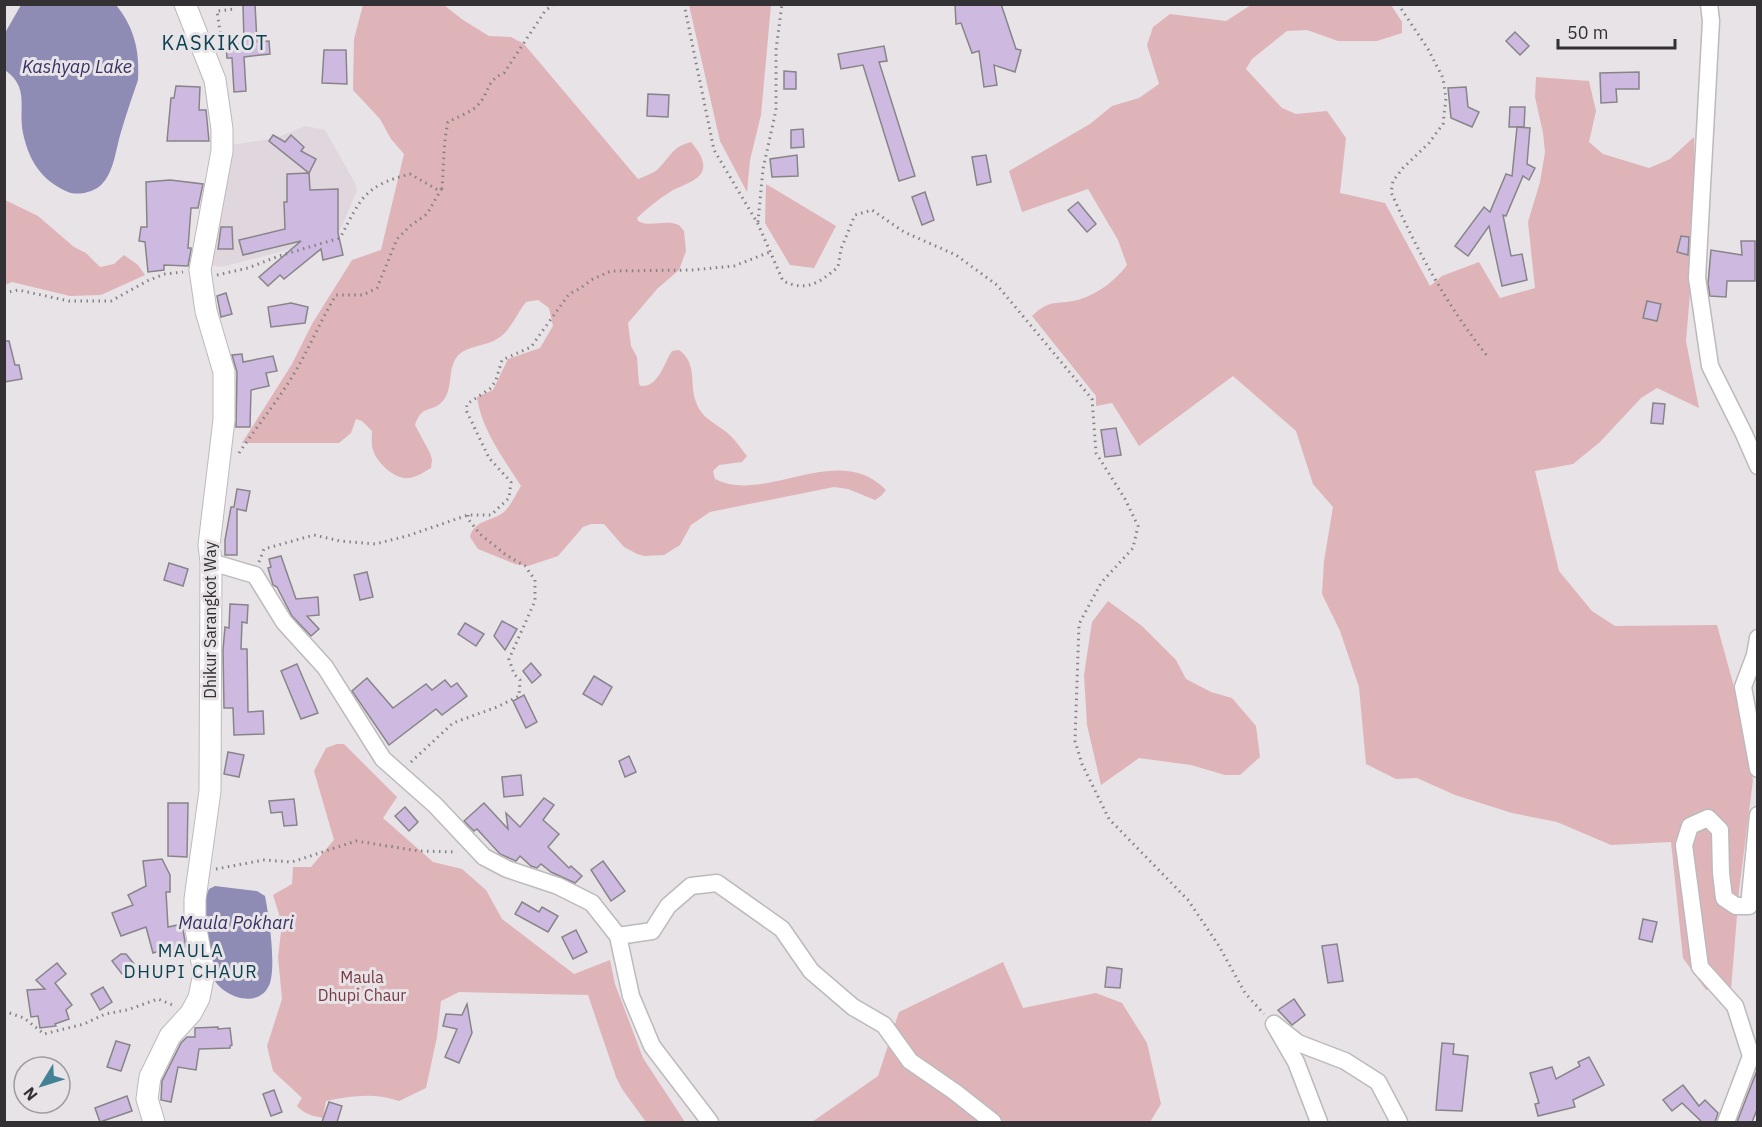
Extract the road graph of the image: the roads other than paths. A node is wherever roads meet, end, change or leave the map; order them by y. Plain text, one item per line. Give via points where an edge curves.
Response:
1 (185, 4) edge
2 (1709, 4) edge
3 (1758, 466) edge
4 (211, 562) junction
5 (1758, 638) edge
6 (1750, 684) edge
7 (1758, 768) edge
8 (1758, 815) edge
9 (618, 936) junction
10 (154, 1122) edge
11 (710, 1122) edge
12 (993, 1122) edge
13 (1318, 1122) edge
14 (1399, 1122) edge
15 (1726, 1122) edge

1 - 4 street, Dhikur Sarangkot Way via 215,80 222,129 222,151 201,276 206,311 224,372 224,420 209,545
2 - 3 street via 1696,278 1710,366
4 - 9 street via 255,575 284,622 325,667 383,759 435,805 484,857 592,903
4 - 10 street, Dhikur Sarangkot Way via 210,791 197,873 195,924 204,973 199,998 170,1036 150,1077 147,1099
5 - 6 street
6 - 7 street
8 - 15 street via 1749,906 1736,906 1724,898 1720,830 1708,818 1690,826 1684,845 1700,967 1735,1006 1751,1056
9 - 11 street via 631,996 652,1046
9 - 12 street via 652,931 668,906 691,886 717,883 782,929 811,971 853,1007 884,1025 910,1061
13 - 14 street via 1296,1062 1274,1024 1298,1043 1345,1061 1378,1082

